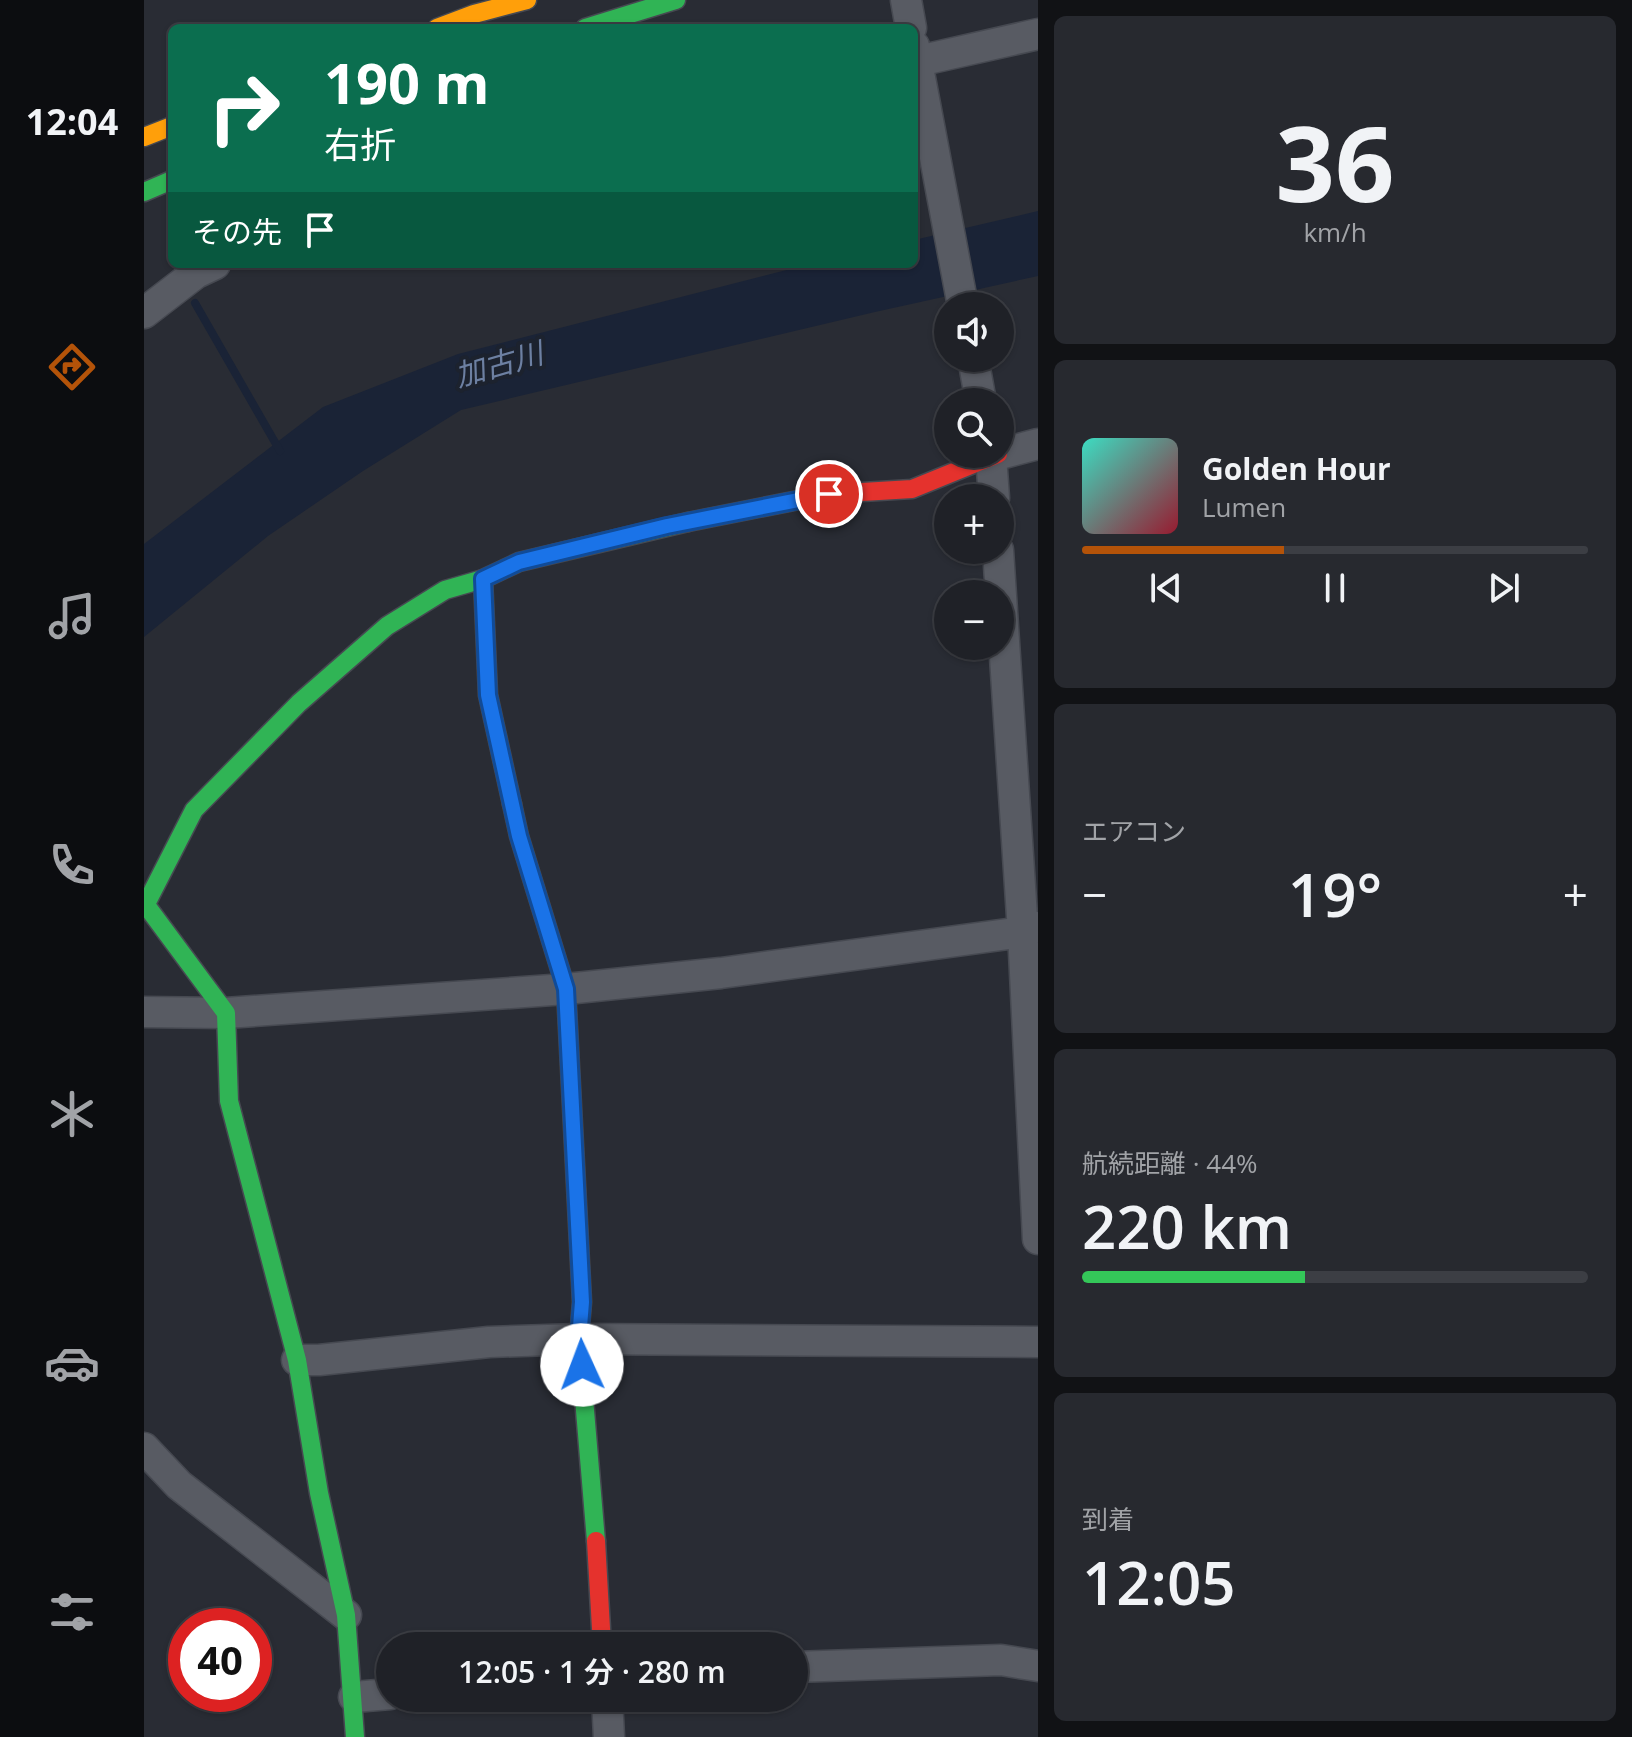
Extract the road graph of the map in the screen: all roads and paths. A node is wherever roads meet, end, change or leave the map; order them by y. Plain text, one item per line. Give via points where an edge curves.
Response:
1 (527, 0) edge
2 (676, 0) edge
3 (906, 0) edge
4 (450, 24) edge
5 (598, 24) edge
6 (910, 24) edge
7 (1038, 34) edge
8 (918, 62) edge
9 (918, 72) edge
10 (168, 128) edge
11 (144, 137) edge
12 (168, 182) edge
13 (144, 192) edge
14 (207, 268) edge
15 (960, 292) edge
16 (144, 313) edge
17 (1038, 444) edge
18 (1014, 450) edge
19 (962, 468) edge
20 (999, 564) edge
21 (483, 579) junction
22 (145, 906) edge
23 (1030, 930) edge
24 (566, 989) junction
25 (144, 1012) edge
26 (226, 1013) junction
27 (1038, 1239) edge
28 (579, 1339) junction
29 (1038, 1342) edge
30 (297, 1360) junction
31 (144, 1448) edge
32 (346, 1615) junction
33 (601, 1632) edge
34 (1038, 1666) edge
35 (808, 1667) edge
36 (376, 1695) edge
37 (354, 1697) junction
38 (608, 1712) edge
39 (355, 1737) edge
40 (609, 1737) edge

1 - 4 main road
2 - 5 main road
3 - 6 street
7 - 8 street
9 - 15 street
10 - 11 main road
12 - 13 main road
14 - 16 street
17 - 18 street
19 - 21 main road via 912,489 829,494 667,526 519,562
20 - 23 street
21 - 22 main road via 445,590 387,626 299,703 194,810
21 - 24 main road via 488,695 519,836
22 - 26 main road
23 - 24 street
23 - 27 street
24 - 26 street
24 - 28 main road via 582,1302
25 - 26 street
26 - 30 main road via 229,1101
28 - 29 street
28 - 30 street
28 - 33 main road
30 - 32 main road
31 - 32 street via 179,1485
32 - 37 main road
34 - 35 street via 1001,1660
36 - 37 street
37 - 39 main road
38 - 40 street

